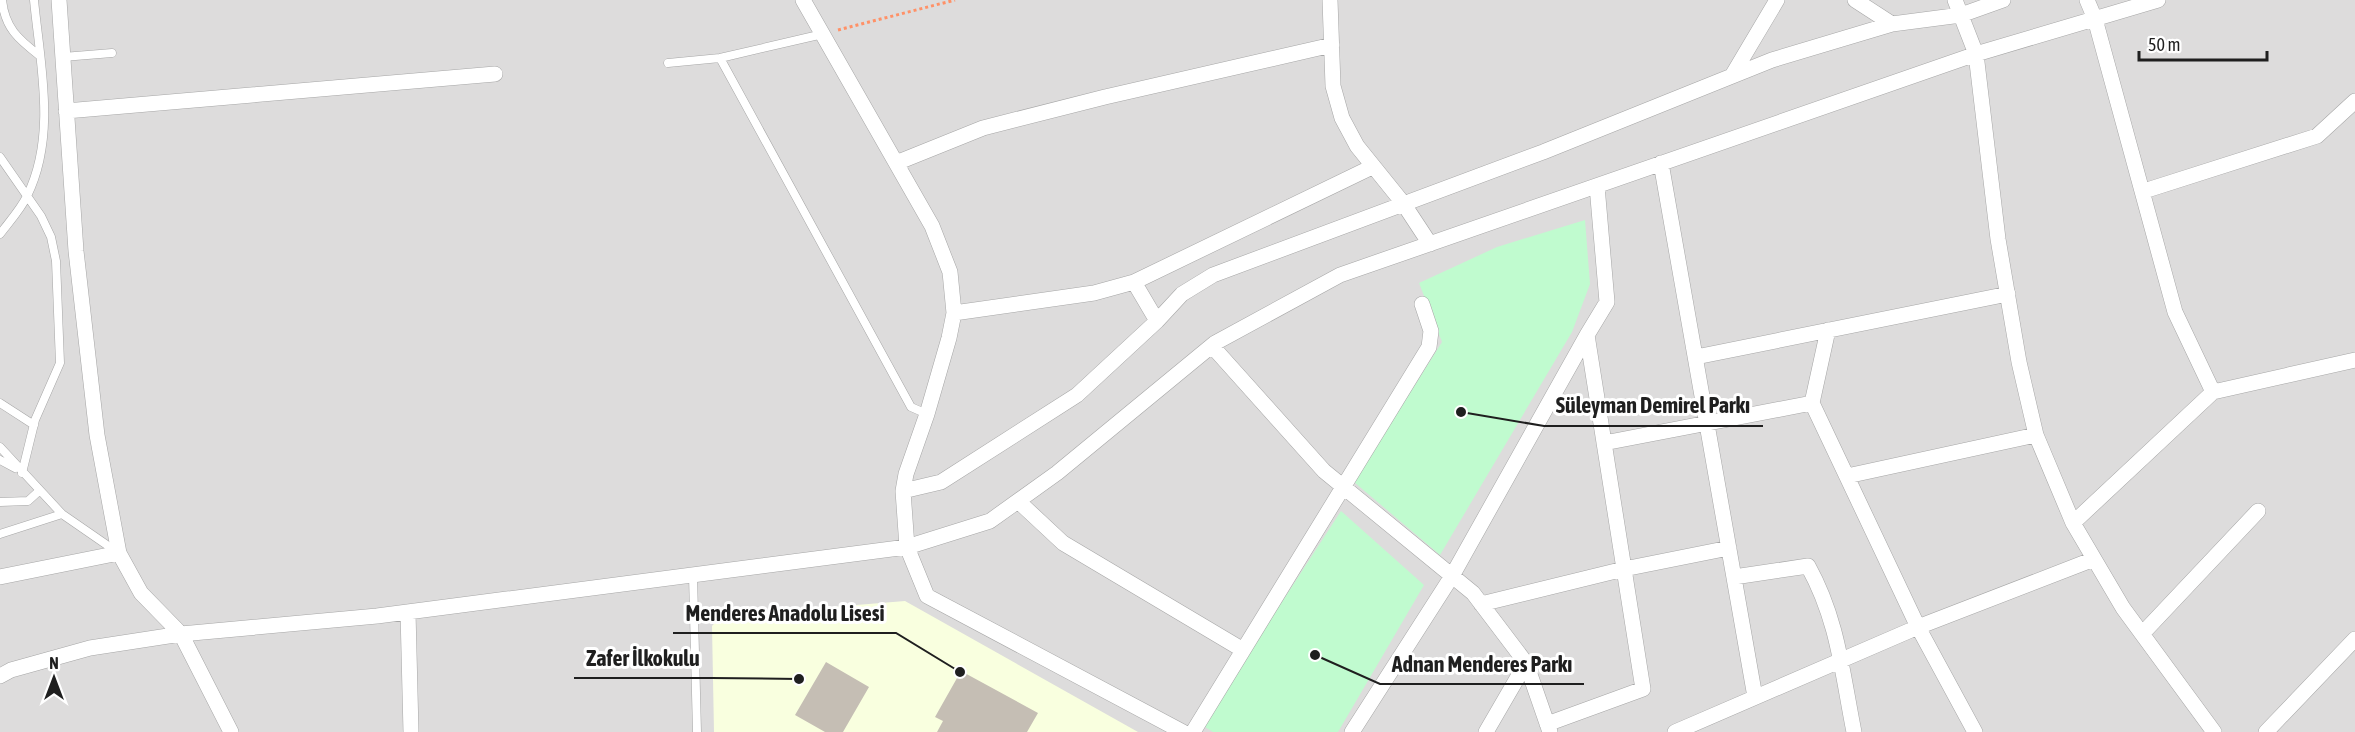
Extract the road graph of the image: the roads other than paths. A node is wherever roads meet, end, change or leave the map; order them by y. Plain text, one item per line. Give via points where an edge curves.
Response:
1 (2, 0) edge
2 (34, 0) edge
3 (59, 0) edge
4 (803, 0) edge
5 (1330, 0) edge
6 (1777, 0) edge
7 (1855, 0) edge
8 (1955, 0) edge
9 (2003, 0) edge
10 (2087, 0) edge
11 (2158, 0) edge
12 (1961, 15) junction
13 (2095, 19) junction
14 (1892, 24) junction
15 (824, 34) junction
16 (1332, 45) junction
17 (112, 53) dead end
18 (1976, 54) junction
19 (40, 56) junction
20 (63, 57) junction
21 (720, 58) junction
22 (668, 63) dead end
23 (495, 74) dead end
24 (1733, 74) junction
25 (2355, 101) edge
26 (66, 111) junction
27 (0, 157) edge
28 (896, 163) junction
29 (1661, 164) junction
30 (1372, 166) junction
31 (1597, 186) junction
32 (2144, 191) junction
33 (27, 196) junction
34 (1403, 203) junction
35 (0, 234) edge
36 (1430, 244) junction
37 (1134, 282) junction
38 (2008, 294) junction
39 (1422, 304) dead end
40 (954, 314) junction
41 (1157, 321) junction
42 (1828, 330) junction
43 (1587, 335) junction
44 (1212, 346) junction
45 (1696, 357) junction
46 (2355, 360) edge
47 (2213, 392) junction
48 (0, 403) edge
49 (1812, 403) junction
50 (927, 414) junction
51 (1707, 424) junction
52 (34, 425) junction
53 (2036, 435) junction
54 (1604, 443) junction
55 (0, 447) edge
56 (0, 460) edge
57 (20, 471) junction
58 (1847, 476) junction
59 (1343, 487) junction
60 (39, 491) junction
61 (903, 491) junction
62 (1018, 501) junction
63 (0, 502) edge
64 (2258, 511) dead end
65 (62, 514) junction
66 (2073, 523) junction
67 (0, 534) edge
68 (907, 547) junction
69 (1729, 548) junction
70 (119, 553) junction
71 (2094, 559) junction
72 (1624, 569) junction
73 (693, 575) junction
74 (1452, 576) junction
75 (0, 577) edge
76 (1734, 577) junction
77 (1481, 604) junction
78 (408, 612) junction
79 (1918, 627) junction
80 (181, 634) junction
81 (2142, 634) junction
82 (2355, 639) edge
83 (1243, 650) junction
84 (1840, 660) junction
85 (1526, 663) junction
86 (0, 676) edge
87 (1755, 697) junction
88 (1549, 728) edge
89 (231, 732) edge
90 (411, 732) edge
91 (697, 732) edge
92 (1183, 732) edge
93 (1193, 732) edge
94 (1352, 732) edge
95 (1486, 732) edge
96 (1675, 732) edge
97 (1854, 732) edge
98 (1975, 732) edge
99 (2214, 732) edge
100 (2266, 732) edge

1 - 19 lane via 9,28
2 - 19 lane
3 - 20 street
4 - 15 street
5 - 16 street
6 - 24 street
7 - 14 street
8 - 12 street
9 - 12 street
10 - 13 street
11 - 13 street
12 - 14 street
12 - 18 street
13 - 18 street
13 - 32 street
14 - 24 street
15 - 21 lane
15 - 28 street
16 - 28 street via 983,128
16 - 30 street via 1336,102 1349,133
17 - 20 lane
18 - 29 street
18 - 38 street
19 - 33 lane via 46,112
20 - 26 street
21 - 22 lane
21 - 50 lane via 911,407
23 - 26 street
24 - 34 street via 1543,152
25 - 32 street via 2317,135
26 - 70 street via 76,251 97,435
27 - 33 lane
28 - 40 street via 942,246 950,272
29 - 31 street
29 - 45 street
30 - 34 street
30 - 37 street
31 - 36 street
31 - 43 street via 1607,302
32 - 47 street via 2175,312
33 - 35 lane
33 - 52 lane via 51,237 56,261 60,363
34 - 36 street
34 - 41 street via 1213,275 1182,294
36 - 44 street via 1340,275
37 - 40 street via 1094,293
37 - 41 street
38 - 42 street
38 - 53 street
39 - 59 street via 1431,331 1429,347
40 - 50 street
41 - 61 street via 1077,395 941,482
42 - 45 street
42 - 49 street
43 - 54 street
43 - 74 street
44 - 59 street via 1324,471
44 - 62 street
45 - 51 street
46 - 47 street
47 - 66 street
48 - 52 lane
49 - 51 street
49 - 58 street
50 - 61 street
51 - 54 street
51 - 69 street
52 - 57 lane
53 - 58 street
53 - 66 street
54 - 72 street
55 - 57 lane
56 - 57 lane
57 - 60 lane
58 - 79 street
59 - 74 street
59 - 83 street
60 - 63 lane via 28,501
60 - 65 lane
61 - 68 street
62 - 68 street via 990,521
62 - 83 street via 1063,543
64 - 81 street
65 - 67 lane
65 - 70 lane
66 - 71 street
68 - 73 street
68 - 92 street via 927,596
69 - 72 street
69 - 76 street
70 - 75 street
70 - 80 street via 141,593
71 - 79 street
71 - 81 street
72 - 77 street
72 - 88 street via 1643,690
73 - 78 street
73 - 91 lane
74 - 77 street
74 - 94 street
76 - 84 street via 1808,567 1824,596
76 - 87 street
77 - 85 street
78 - 80 street
78 - 90 street
79 - 84 street
79 - 98 street
80 - 86 street via 90,648
80 - 89 street
81 - 99 street
82 - 100 street
83 - 93 street
84 - 87 street
84 - 97 street
85 - 88 street
85 - 95 street
87 - 96 street

